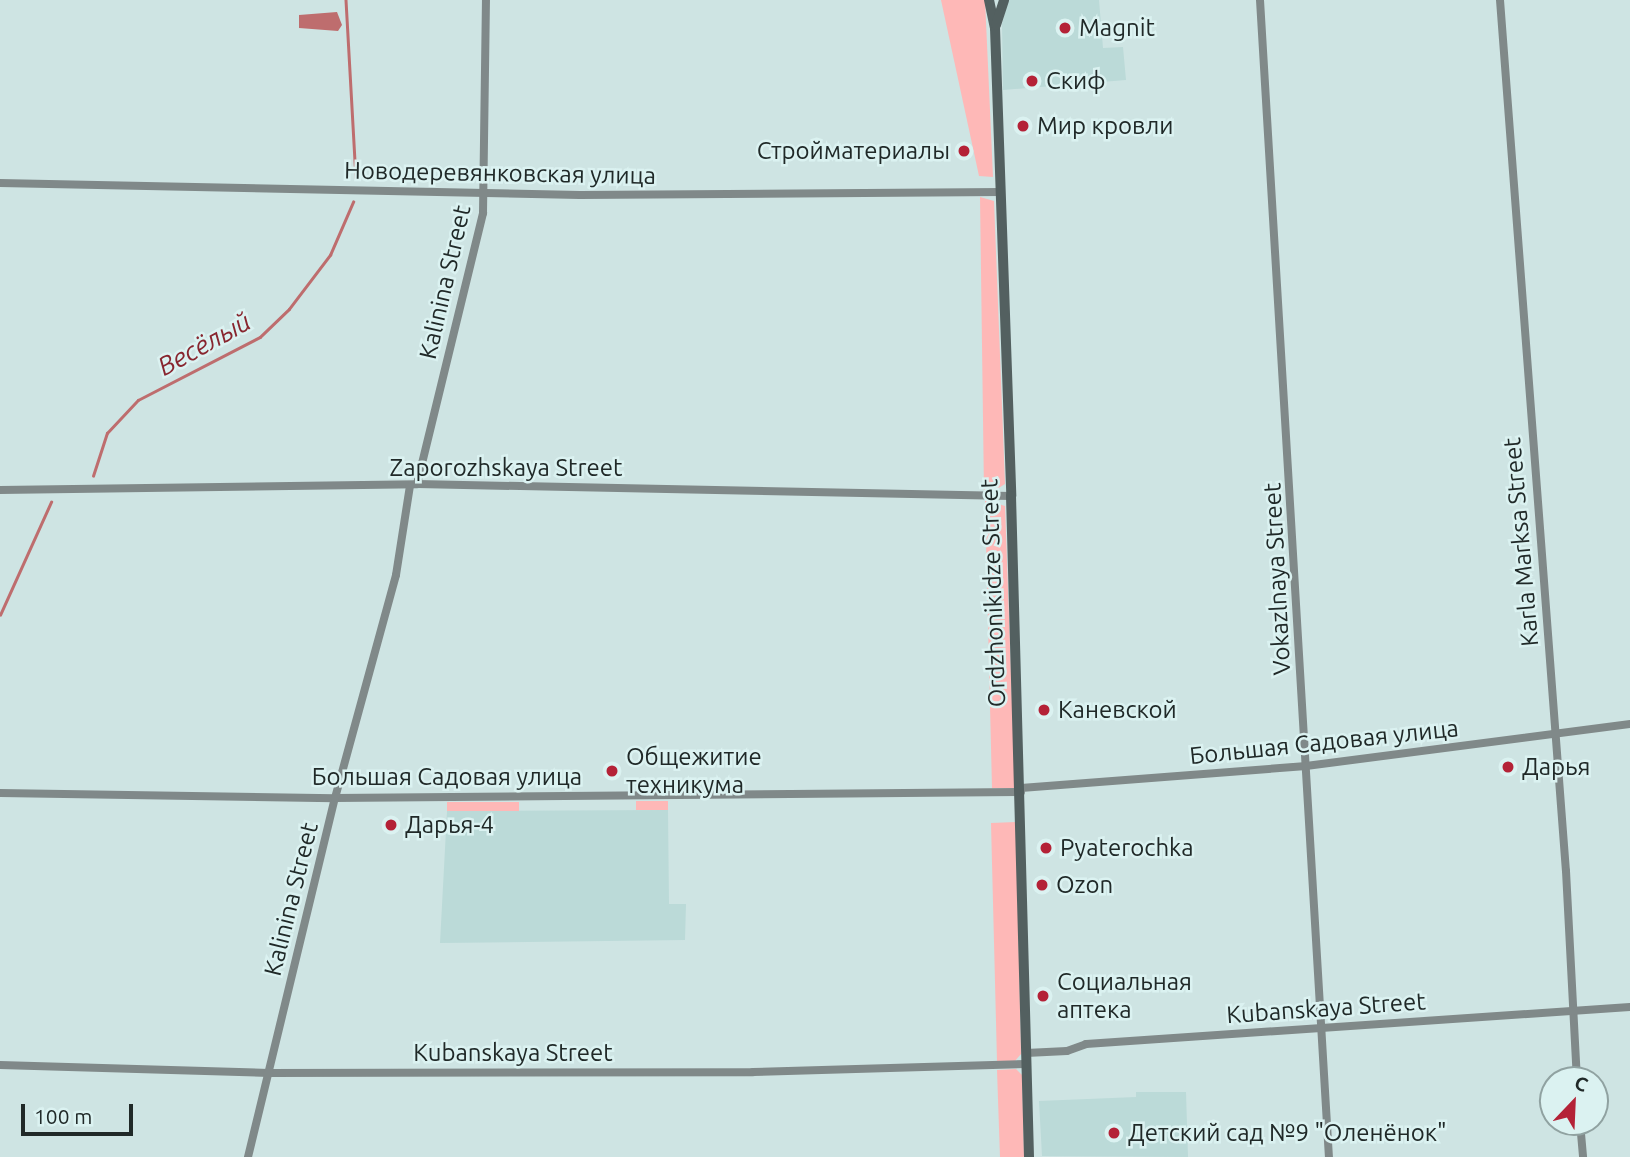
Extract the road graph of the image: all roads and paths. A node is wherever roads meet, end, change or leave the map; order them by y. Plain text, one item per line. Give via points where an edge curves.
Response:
1 (486, 0) edge
2 (989, 0) edge
3 (1004, 0) edge
4 (1261, 0) edge
5 (1500, 0) edge
6 (995, 28) junction
7 (0, 183) edge
8 (483, 192) junction
9 (1000, 192) junction
10 (413, 485) junction
11 (0, 490) edge
12 (1011, 496) junction
13 (1630, 724) edge
14 (1556, 734) junction
15 (1306, 765) junction
16 (1021, 790) junction
17 (0, 793) edge
18 (335, 798) junction
19 (1630, 1007) edge
20 (1573, 1010) junction
21 (1322, 1027) junction
22 (1026, 1059) junction
23 (0, 1065) edge
24 (1576, 1066) edge
25 (269, 1073) junction
26 (1581, 1136) edge
27 (248, 1157) edge
28 (1029, 1157) edge
29 (1329, 1157) edge
30 (1583, 1157) edge

1 - 8 street, Kalinina Street
2 - 6 main road
3 - 6 main road
4 - 15 street, Vokazlnaya Street
5 - 14 street, Karla Marksa Street
6 - 9 main road, Ordzhonikidze Street
7 - 8 street, Новодеревянковская улица
8 - 9 street, Новодеревянковская улица
8 - 10 street, Kalinina Street via 483,213
9 - 12 main road, Ordzhonikidze Street
10 - 11 street, Zaporozhskaya Street
10 - 12 street, Zaporozhskaya Street
10 - 18 street, Kalinina Street via 396,575
12 - 16 main road, Ordzhonikidze Street
13 - 14 street, Большая Садовая улица
14 - 15 street, Большая Садовая улица
14 - 20 street, Karla Marksa Street
15 - 16 street, Большая Садовая улица
15 - 21 street, Vokazlnaya Street
16 - 18 street, Большая Садовая улица
16 - 22 main road, Ordzhonikidze Street
17 - 18 street, Большая Садовая улица
18 - 25 street, Kalinina Street
19 - 20 street, Kubanskaya Street
20 - 21 street, Kubanskaya Street
20 - 24 street, Karla Marksa Street
21 - 22 street, Kubanskaya Street via 1086,1044
21 - 29 street, Vokazlnaya Street
22 - 25 street, Kubanskaya Street via 753,1072
22 - 28 main road, Ordzhonikidze Street
23 - 25 street, Kubanskaya Street
25 - 27 street, Kalinina Street
26 - 30 street

